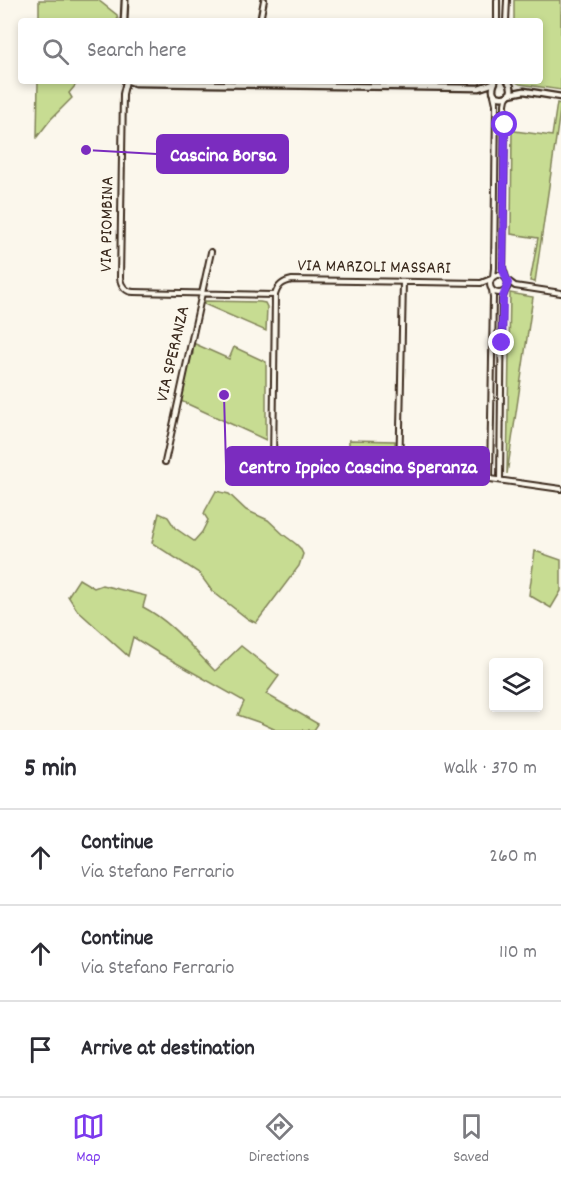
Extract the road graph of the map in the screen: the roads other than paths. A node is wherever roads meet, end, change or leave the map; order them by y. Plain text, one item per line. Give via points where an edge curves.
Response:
1 (124, 0) edge
2 (264, 0) edge
3 (497, 0) edge
4 (507, 0) edge
5 (124, 18) edge
6 (261, 18) edge
7 (497, 18) edge
8 (506, 18) edge
9 (127, 84) edge
10 (293, 84) edge
11 (490, 84) edge
12 (494, 84) edge
13 (510, 84) edge
14 (512, 84) edge
15 (479, 88) junction
16 (524, 91) junction
17 (494, 94) junction
18 (509, 95) junction
19 (561, 97) edge
20 (211, 252) dead end
21 (492, 278) junction
22 (506, 279) junction
23 (403, 282) junction
24 (481, 283) junction
25 (515, 286) junction
26 (491, 289) junction
27 (506, 290) junction
28 (201, 293) junction
29 (561, 293) edge
30 (275, 295) junction
31 (165, 462) dead end
32 (399, 477) junction
33 (490, 479) junction
34 (500, 480) junction
35 (561, 489) edge

1 - 5 street
2 - 6 street
3 - 7 street
4 - 8 street
9 - 28 street, VIA PIOMBINA via 123,93 121,283 131,292
10 - 15 street
11 - 15 street
12 - 17 street
13 - 18 street
14 - 16 street
15 - 17 street
16 - 18 street
16 - 19 street
17 - 18 street via 500,98
17 - 21 street
18 - 22 street via 505,104
20 - 28 street, VIA SPERANZA
21 - 22 street via 498,275
21 - 24 street, VIA MARZOLI MASSARI
21 - 26 street
22 - 25 street
22 - 27 street
23 - 24 street, VIA MARZOLI MASSARI
23 - 30 street, VIA MARZOLI MASSARI via 292,280 279,285
23 - 32 street
24 - 26 street, VIA MARZOLI MASSARI
25 - 27 street
25 - 29 street
26 - 27 street via 496,293
26 - 33 street
27 - 34 street via 502,299
28 - 30 street, VIA PIOMBINA
28 - 31 street, VIA SPERANZA
30 - 32 street via 274,469 285,476
32 - 33 street
33 - 34 street
34 - 35 street

